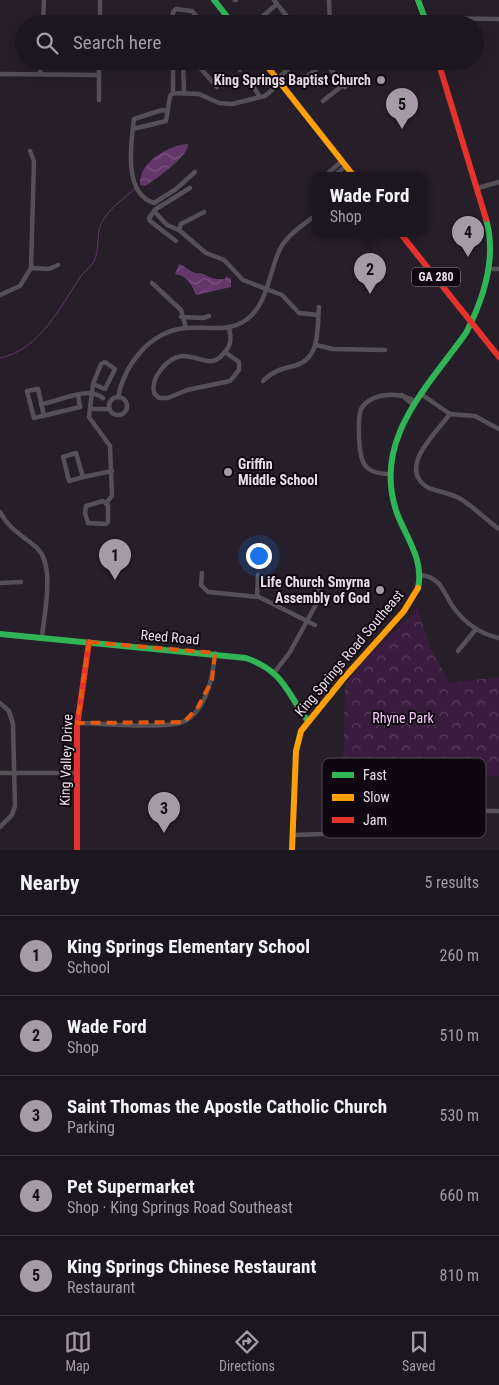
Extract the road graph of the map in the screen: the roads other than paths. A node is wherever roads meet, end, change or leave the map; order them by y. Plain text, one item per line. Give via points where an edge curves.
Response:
1 (44, 0) edge
2 (100, 0) edge
3 (214, 0) edge
4 (329, 0) edge
5 (418, 0) edge
6 (276, 2) edge
7 (43, 15) edge
8 (100, 15) edge
9 (173, 15) edge
10 (195, 15) edge
11 (226, 15) edge
12 (263, 15) edge
13 (286, 15) edge
14 (330, 15) edge
15 (424, 15) edge
16 (484, 19) edge
17 (499, 19) edge
18 (40, 70) edge
19 (99, 70) edge
20 (173, 70) edge
21 (183, 70) edge
22 (202, 70) edge
23 (269, 70) edge
24 (289, 70) edge
25 (314, 70) edge
26 (331, 70) edge
27 (441, 70) edge
28 (0, 74) edge
29 (40, 74) junction
30 (99, 75) junction
31 (247, 77) dead end
32 (305, 78) dead end
33 (278, 81) junction
34 (217, 88) dead end
35 (173, 93) junction
36 (184, 93) junction
37 (260, 97) junction
38 (99, 100) dead end
39 (323, 101) dead end
40 (168, 111) junction
41 (133, 129) junction
42 (30, 151) dead end
43 (344, 163) junction
44 (195, 172) dead end
45 (330, 172) edge
46 (337, 172) edge
47 (351, 172) edge
48 (499, 182) edge
49 (190, 188) dead end
50 (478, 188) junction
51 (154, 211) junction
52 (204, 212) dead end
53 (312, 218) edge
54 (180, 230) junction
55 (403, 237) edge
56 (494, 237) edge
57 (176, 241) dead end
58 (58, 265) dead end
59 (31, 268) junction
60 (488, 269) junction
61 (499, 269) edge
62 (152, 283) dead end
63 (265, 288) junction
64 (0, 295) edge
65 (318, 307) dead end
66 (209, 316) dead end
67 (318, 316) junction
68 (181, 317) junction
69 (472, 321) junction
70 (229, 327) junction
71 (186, 328) junction
72 (180, 329) junction
73 (316, 345) junction
74 (385, 350) dead end
75 (225, 352) junction
76 (499, 357) edge
77 (264, 381) dead end
78 (93, 384) junction
79 (92, 394) junction
80 (421, 394) junction
81 (78, 395) junction
82 (118, 397) junction
83 (103, 398) junction
84 (111, 401) junction
85 (415, 403) junction
86 (41, 404) junction
87 (90, 409) junction
88 (102, 409) junction
89 (110, 409) junction
90 (450, 414) junction
91 (44, 416) junction
92 (499, 429) edge
93 (112, 471) junction
94 (390, 474) junction
95 (83, 477) junction
96 (106, 503) junction
97 (0, 512) edge
98 (499, 529) edge
99 (202, 573) dead end
100 (258, 575) dead end
101 (420, 575) junction
102 (318, 576) dead end
103 (20, 582) dead end
104 (0, 583) edge
105 (256, 597) junction
106 (307, 622) junction
107 (315, 625) dead end
108 (476, 630) junction
109 (0, 634) edge
110 (42, 638) junction
111 (499, 638) edge
112 (90, 642) junction
113 (458, 651) dead end
114 (215, 653) junction
115 (274, 673) junction
116 (0, 703) edge
117 (308, 721) junction
118 (77, 723) junction
119 (0, 773) edge
120 (77, 773) junction
121 (14, 774) junction
122 (486, 811) edge
123 (499, 811) edge
124 (0, 827) edge
125 (293, 834) junction
126 (322, 834) edge
127 (77, 850) edge
128 (292, 850) edge

1 - 7 street
2 - 8 street
3 - 11 street
4 - 14 street
5 - 15 street
6 - 12 street
6 - 13 street
9 - 10 street via 176,9 192,11
16 - 17 street
18 - 29 street
19 - 30 street
20 - 35 street
21 - 36 street
22 - 34 street
23 - 33 street
24 - 33 street
25 - 32 street
26 - 39 street via 344,86
27 - 50 street
28 - 29 street
29 - 30 street
30 - 38 street
31 - 37 street
33 - 37 street via 268,94
33 - 43 street
35 - 36 street
35 - 40 street
36 - 37 street via 200,94 225,104
40 - 41 street via 165,122
40 - 41 street via 134,119
41 - 44 street via 132,174 136,187 148,201 154,203 164,198
42 - 59 street via 34,161
43 - 45 street
43 - 46 street
43 - 47 street
48 - 50 street
49 - 51 street
50 - 56 street
51 - 54 street via 167,225
51 - 57 street via 149,216 150,221
52 - 54 street via 182,224
53 - 63 street via 283,244
54 - 63 street via 196,247 224,260 243,280
55 - 69 street, GA 280
56 - 60 street
58 - 59 street via 49,269
59 - 64 street via 20,286
60 - 61 street
60 - 69 street
62 - 68 street via 181,310
63 - 67 street via 282,295 299,313
63 - 70 street via 255,311 246,320
65 - 67 street
66 - 68 street
67 - 73 street
68 - 71 street
68 - 72 street
69 - 76 street, GA 280
69 - 80 street
70 - 71 street
70 - 75 street via 230,347
71 - 72 street
72 - 82 street via 157,337 138,356 123,377
73 - 74 street via 332,349
73 - 77 street via 304,362 274,372
75 - 75 street via 210,362 194,357 176,358 159,372 153,384 154,393 160,398 168,398 230,380 236,376 239,362
78 - 78 street via 102,363 115,368 106,388
78 - 79 street
79 - 81 street
79 - 83 street
79 - 87 street
80 - 85 street
80 - 90 street
81 - 86 street
81 - 91 street via 80,407
82 - 84 street
82 - 89 street via 127,402 126,410 116,414
83 - 84 street
83 - 88 street
84 - 89 street
85 - 94 street via 395,438
85 - 94 street via 392,394 369,400 362,407 359,416 362,461 371,471
86 - 91 street
86 - 91 street via 38,389 26,392 32,418
87 - 88 street
87 - 93 street via 91,422 110,446
88 - 89 street
90 - 92 street via 475,416
90 - 98 street via 417,458 418,476 428,487 461,500
93 - 95 street
93 - 96 street via 112,496
94 - 101 street via 395,507 416,554
95 - 95 street via 69,481 63,457 76,454
96 - 96 street via 86,506 87,522 107,523
97 - 110 street via 11,529 38,548 44,560 48,583
99 - 105 street via 202,585 208,592
100 - 105 street
101 - 108 street via 438,581 453,607
101 - 117 street, King Springs Road Southeast via 416,591 404,611
102 - 106 street via 319,599
103 - 104 street
105 - 106 street
106 - 107 street
106 - 115 street
108 - 111 street
108 - 113 street
109 - 110 street, Reed Road
110 - 112 street, Reed Road
112 - 114 street, Reed Road
112 - 118 street, King Valley Drive
114 - 115 street, Reed Road via 251,659
114 - 118 street via 210,686 198,707 184,722 162,725
115 - 117 street, Reed Road via 289,689
116 - 121 street via 9,711 14,724
117 - 125 street, King Springs Road Southeast via 296,747
118 - 120 street, King Valley Drive
119 - 121 street
120 - 121 street
120 - 127 street, King Valley Drive
121 - 124 street via 14,812
122 - 123 street
125 - 126 street
125 - 128 street, King Springs Road Southeast

